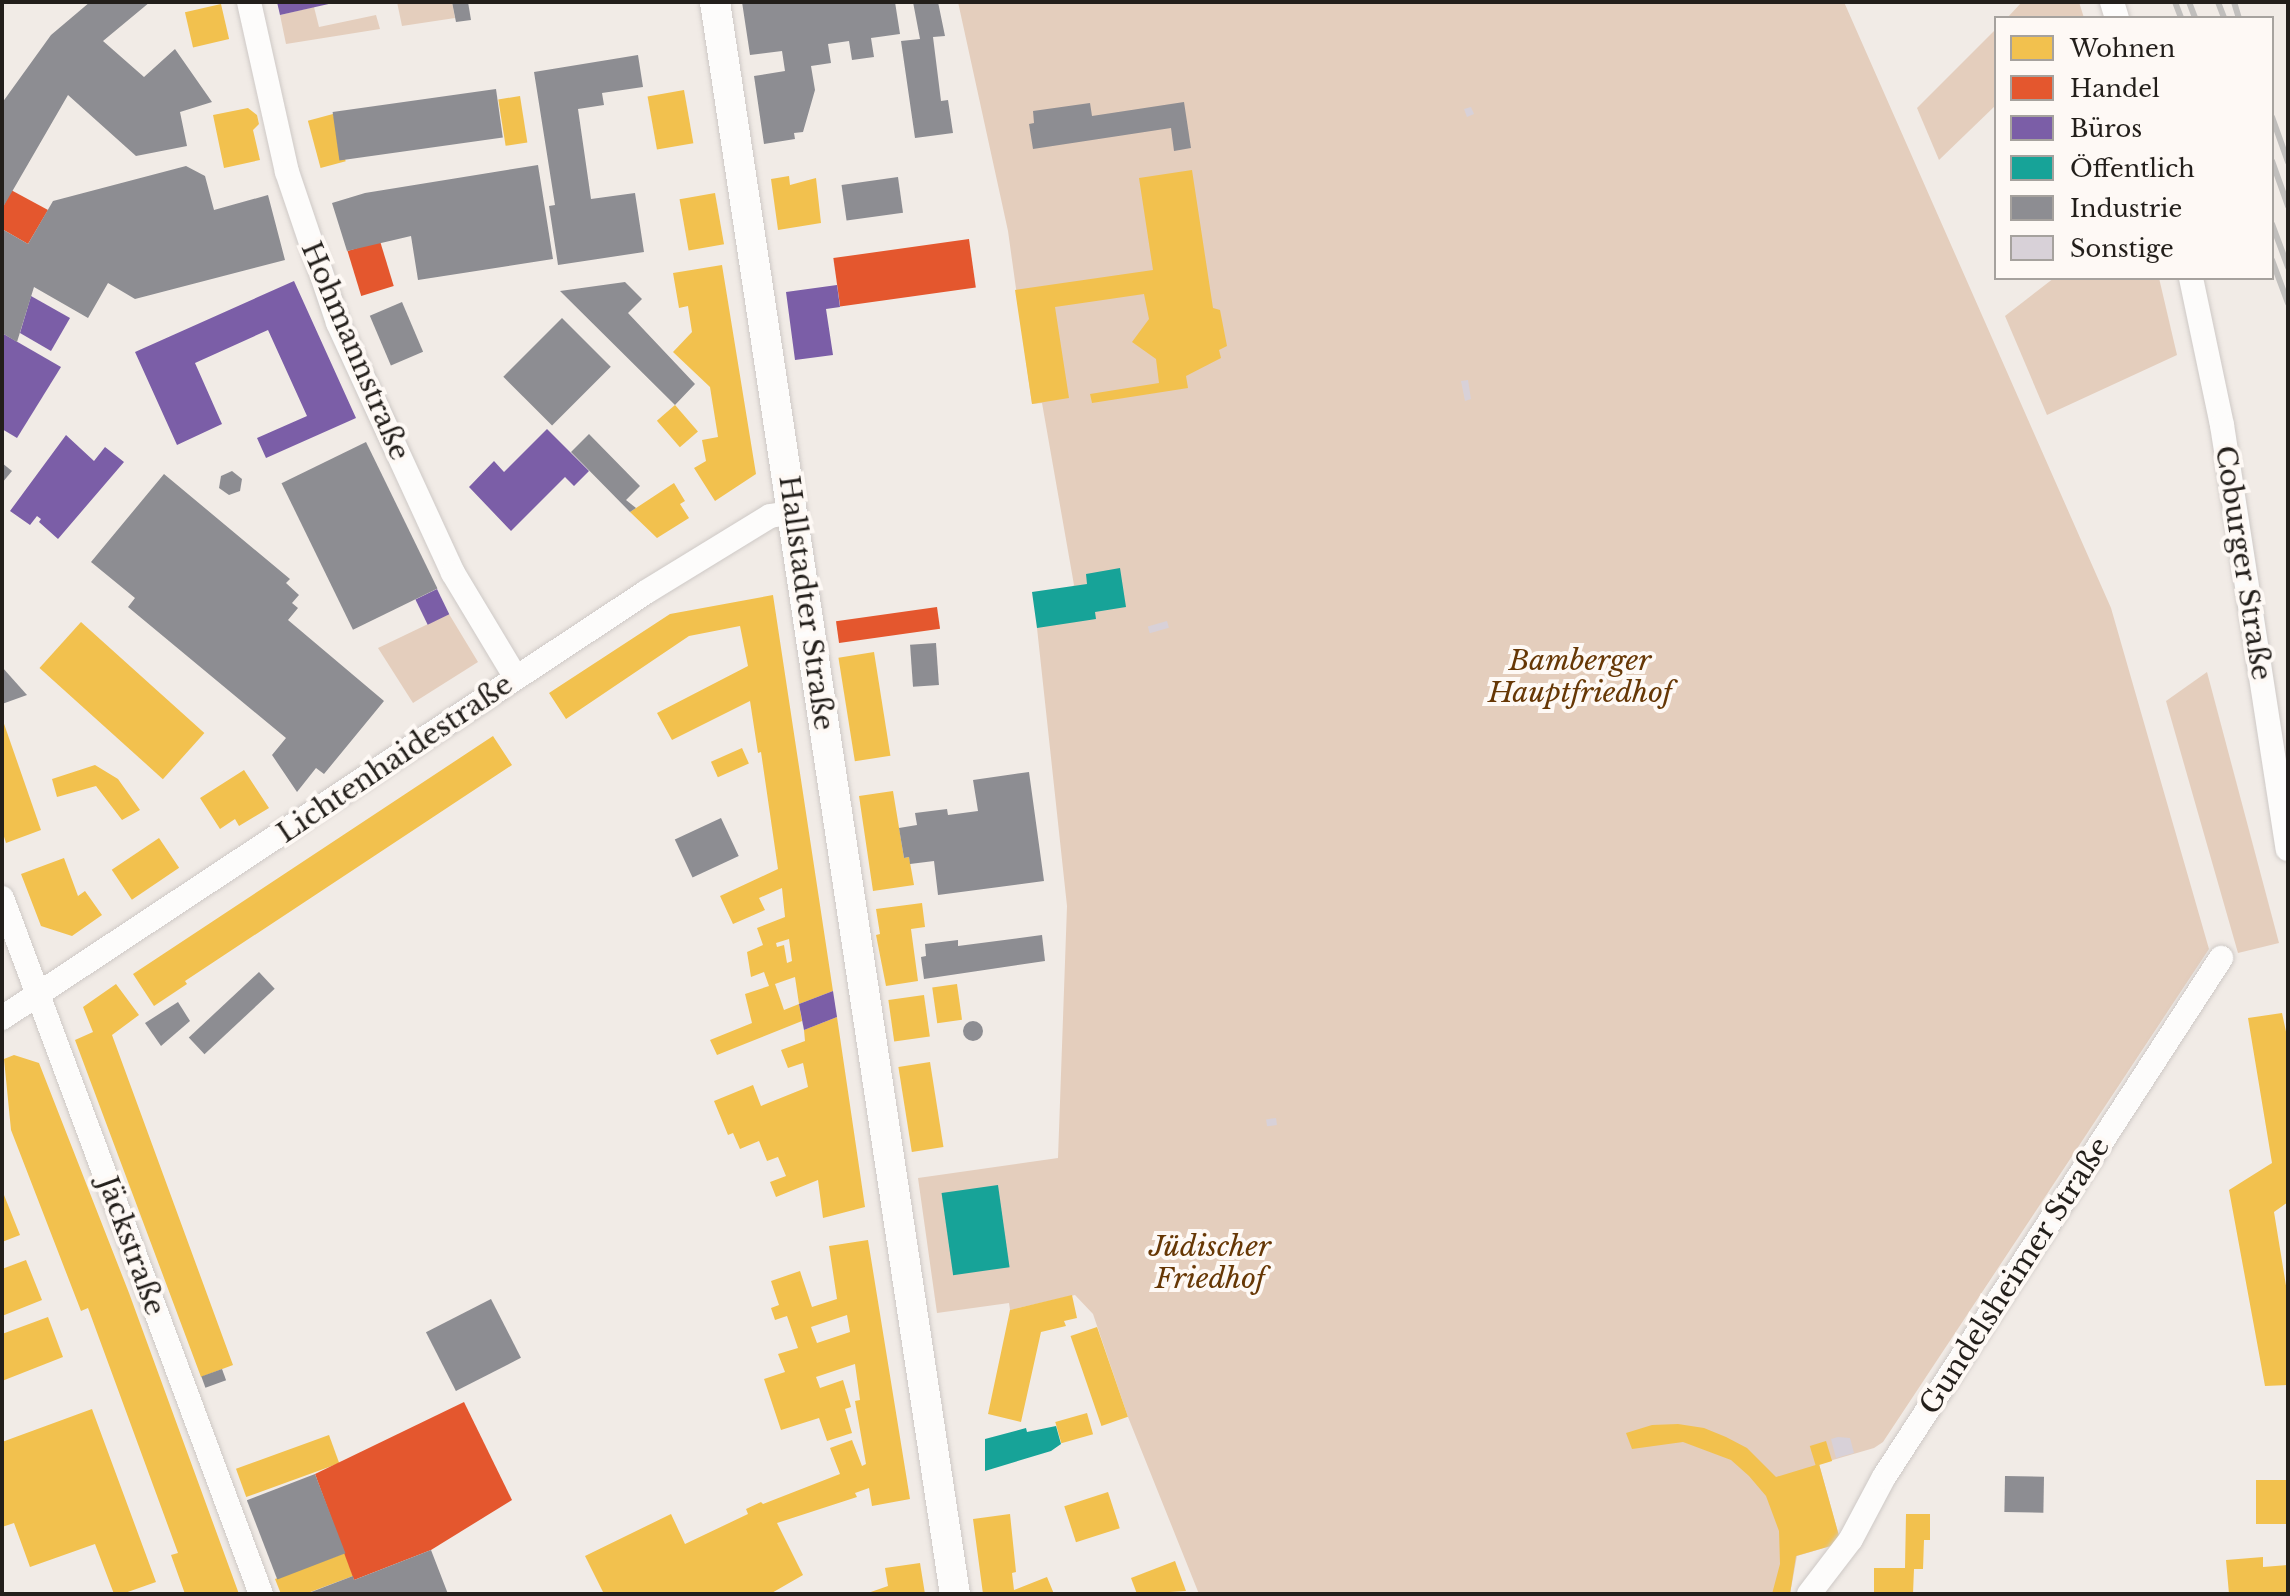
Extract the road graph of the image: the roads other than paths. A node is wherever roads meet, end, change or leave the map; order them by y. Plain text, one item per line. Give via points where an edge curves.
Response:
1 (249, 2) edge
2 (715, 2) edge
3 (2191, 280) edge
4 (794, 512) junction
5 (516, 678) junction
6 (2288, 849) edge
7 (2, 898) edge
8 (2221, 958) dead end
9 (37, 995) junction
10 (2, 1018) edge
11 (261, 1594) edge
12 (955, 1594) edge
13 (1809, 1594) edge

1 - 5 street, Hohmannstraße via 287,172 338,323 447,561
2 - 4 main road, Hallstadter Straße
3 - 6 street, Coburger Straße via 2224,440
4 - 5 street, Lichtenhaidestraße via 753,526
4 - 12 main road, Hallstadter Straße
5 - 9 street, Lichtenhaidestraße
7 - 9 street, Jäckstraße
8 - 13 street, Gundelsheimer Straße via 1884,1477 1851,1539
9 - 10 street, Lichtenhaidestraße
9 - 11 street, Jäckstraße

